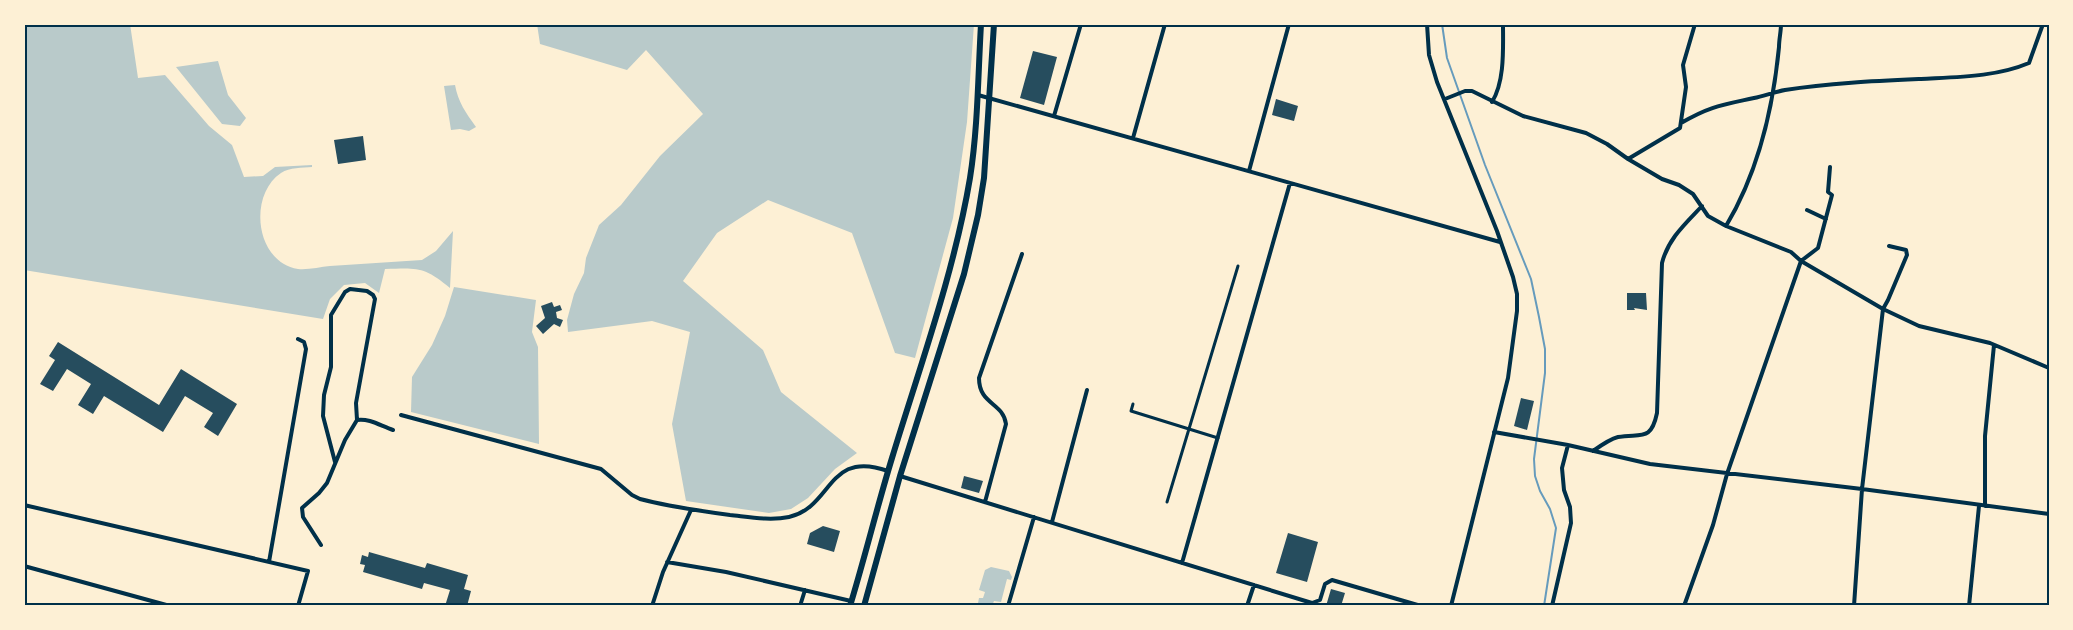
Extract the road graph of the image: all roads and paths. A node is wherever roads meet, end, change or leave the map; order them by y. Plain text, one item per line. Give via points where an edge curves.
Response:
1 (981, 24) edge
2 (994, 24) edge
3 (1081, 24) edge
4 (1165, 24) edge
5 (1289, 24) edge
6 (1427, 24) edge
7 (1503, 24) edge
8 (1695, 24) edge
9 (1781, 24) edge
10 (2043, 24) edge
11 (1773, 93) junction
12 (978, 95) junction
13 (990, 98) junction
14 (1445, 99) junction
15 (1492, 102) junction
16 (1054, 116) junction
17 (1681, 123) junction
18 (1133, 138) junction
19 (1628, 159) junction
20 (1830, 167) dead end
21 (1249, 171) junction
22 (1290, 183) junction
23 (1702, 206) junction
24 (1807, 210) dead end
25 (1826, 219) junction
26 (1726, 226) junction
27 (1501, 243) junction
28 (1889, 246) dead end
29 (1022, 254) dead end
30 (1801, 261) junction
31 (1238, 266) dead end
32 (1882, 309) junction
33 (298, 339) dead end
34 (1994, 345) junction
35 (2049, 368) edge
36 (1087, 390) dead end
37 (1133, 404) dead end
38 (400, 415) dead end
39 (357, 420) junction
40 (1189, 429) junction
41 (393, 430) dead end
42 (1494, 432) junction
43 (1218, 438) junction
44 (1568, 446) junction
45 (1592, 451) junction
46 (335, 462) junction
47 (888, 471) junction
48 (1727, 474) junction
49 (900, 476) junction
50 (1862, 489) junction
51 (985, 502) junction
52 (1167, 502) dead end
53 (24, 505) edge
54 (1979, 506) junction
55 (1985, 506) junction
56 (692, 510) junction
57 (2049, 514) edge
58 (1034, 517) junction
59 (1052, 522) junction
60 (321, 545) dead end
61 (269, 561) junction
62 (667, 562) junction
63 (1182, 563) junction
64 (24, 566) edge
65 (1254, 585) junction
66 (805, 590) junction
67 (851, 604) edge
68 (170, 606) edge
69 (298, 606) edge
70 (652, 606) edge
71 (800, 606) edge
72 (864, 606) edge
73 (1008, 606) edge
74 (1247, 606) edge
75 (1420, 606) edge
76 (1451, 606) edge
77 (1552, 606) edge
78 (1684, 606) edge
79 (1854, 606) edge
80 (1969, 606) edge

1 - 12 main road
2 - 13 main road
3 - 16 street
4 - 18 street
5 - 21 street
6 - 14 street via 1430,55
7 - 15 street via 1499,83
8 - 17 street via 1683,65 1686,87
9 - 11 street
10 - 11 street via 2029,63 2020,67 1974,76
11 - 17 street via 1721,104
11 - 26 street via 1766,132
12 - 13 street
12 - 47 main road via 970,178 949,272
13 - 16 street
13 - 49 main road via 984,178 964,274
14 - 15 street via 1472,91
14 - 27 street
15 - 19 street via 1523,116 1586,133
16 - 18 street
17 - 19 street via 1680,128
18 - 21 street
19 - 23 street via 1694,194
20 - 25 street via 1828,192 1832,195
21 - 22 street
22 - 27 street
22 - 43 street
23 - 26 street via 1708,216
23 - 45 street via 1665,249 1654,424 1649,433 1616,437
24 - 25 street
25 - 30 street via 1818,248
26 - 30 street via 1791,252
27 - 42 street via 1513,277 1517,311 1508,378
28 - 32 street via 1906,250 1907,255
29 - 51 street via 978,378 983,396 1005,416 1006,424
30 - 32 street
30 - 48 street
31 - 40 street
32 - 34 street via 1919,326
32 - 50 street
33 - 61 street via 306,349
34 - 35 street
34 - 55 street via 1985,436
36 - 59 street
37 - 40 street via 1131,411
38 - 56 street via 601,469 640,499
39 - 41 street via 372,421
39 - 46 street
39 - 46 street via 356,403 375,300 367,291 350,289 331,315 331,367 324,423
40 - 43 street
40 - 52 street
42 - 44 street
42 - 76 street
43 - 63 street
44 - 45 street
44 - 77 street via 1562,468 1572,523
45 - 48 street via 1650,465
46 - 60 street via 327,483 302,508 303,517
47 - 49 main road
47 - 56 street via 865,465 852,467 840,474 804,512 791,517 754,518
47 - 67 main road
48 - 50 street
48 - 78 street
49 - 51 street
49 - 72 main road
50 - 54 street
50 - 79 street
51 - 58 street
53 - 61 street
54 - 55 street
54 - 80 street
55 - 57 street
56 - 62 street
58 - 59 street
58 - 73 street
59 - 63 street
61 - 69 street via 308,571
62 - 66 street
62 - 70 street
63 - 65 street
64 - 68 street
65 - 74 street
65 - 75 street via 1314,603 1320,600 1326,582 1332,580
66 - 67 street
66 - 71 street

